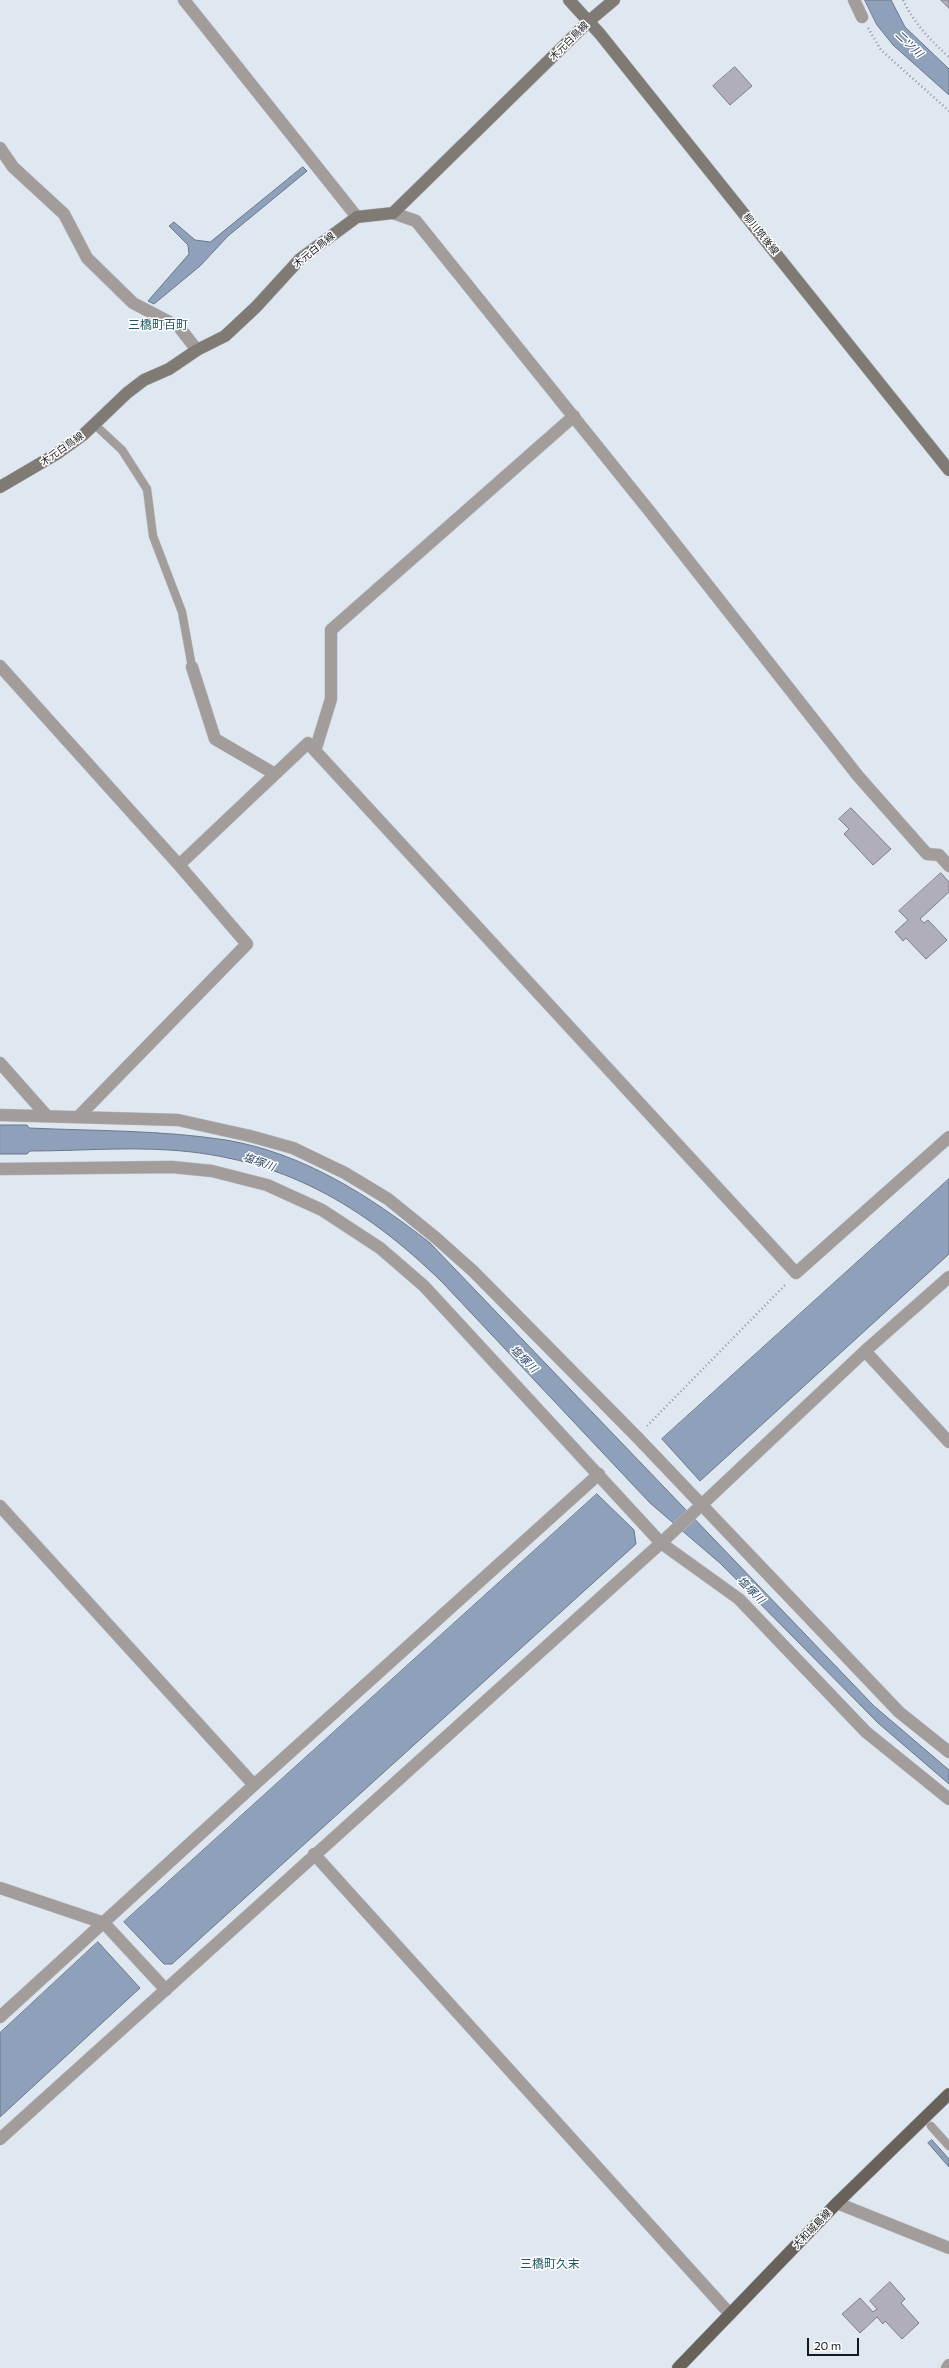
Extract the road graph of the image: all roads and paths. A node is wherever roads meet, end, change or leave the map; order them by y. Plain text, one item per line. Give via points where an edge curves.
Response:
1 (184, 0) edge
2 (569, 0) edge
3 (614, 0) edge
4 (854, 0) edge
5 (903, 0) edge
6 (862, 17) joint
7 (589, 21) junction
8 (949, 57) edge
9 (949, 111) edge
10 (0, 148) edge
11 (393, 212) junction
12 (357, 217) junction
13 (197, 350) junction
14 (574, 416) junction
15 (94, 424) junction
16 (949, 470) edge
17 (0, 487) edge
18 (0, 666) edge
19 (192, 667) joint
20 (315, 751) junction
21 (275, 774) junction
22 (178, 864) junction
23 (949, 866) edge
24 (0, 1063) edge
25 (0, 1114) edge
26 (47, 1116) junction
27 (79, 1116) junction
28 (949, 1137) edge
29 (0, 1170) edge
30 (796, 1273) junction
31 (949, 1277) edge
32 (865, 1351) junction
33 (637, 1437) junction
34 (949, 1442) edge
35 (599, 1474) junction
36 (703, 1504) junction
37 (0, 1506) edge
38 (661, 1543) junction
39 (949, 1752) edge
40 (254, 1785) junction
41 (949, 1799) edge
42 (314, 1854) junction
43 (0, 1888) edge
44 (104, 1923) junction
45 (166, 1990) junction
46 (0, 2017) edge
47 (949, 2094) edge
48 (931, 2126) dead end
49 (0, 2139) edge
50 (949, 2146) edge
51 (838, 2203) junction
52 (949, 2248) edge
53 (730, 2314) junction
54 (678, 2368) edge

1 - 12 street
2 - 7 main road, 柳川筑後線
3 - 7 main road, 木元白鳥線
4 - 6 street
5 - 8 path via 910,15 932,42
6 - 9 path via 881,50
7 - 11 main road, 木元白鳥線
7 - 16 main road, 柳川筑後線
10 - 13 street via 13,167 64,214 87,258 133,303 179,327
11 - 12 main road, 木元白鳥線
11 - 14 street via 416,221
12 - 13 main road, 木元白鳥線 via 300,259 225,336
13 - 15 main road, 木元白鳥線 via 169,369 144,380
14 - 20 street via 331,630 331,699
14 - 23 street via 858,776 927,854 939,854
15 - 17 main road, 木元白鳥線 via 58,453
15 - 19 lane via 122,450 147,489 153,536 182,612
18 - 22 street
19 - 21 street via 215,739
20 - 21 street via 308,744
20 - 30 street
21 - 22 street
22 - 27 street via 247,944
24 - 26 street
25 - 26 street
26 - 27 street
27 - 33 street via 178,1120 293,1148 345,1172 388,1199 473,1271
28 - 30 street
29 - 35 street via 172,1167 212,1171 267,1185 322,1210 380,1248 424,1286
30 - 33 path
31 - 32 street
32 - 34 street
32 - 36 street
33 - 36 street
35 - 38 street
35 - 40 street
36 - 38 street
36 - 39 street via 899,1712
37 - 40 street
38 - 41 street via 739,1599 866,1732
38 - 42 street
40 - 44 street
42 - 45 street
42 - 53 street
43 - 44 street
44 - 45 street
44 - 46 street
45 - 49 street
47 - 51 main road, 大和城島線
48 - 50 lane
51 - 52 street
51 - 53 main road, 大和城島線
53 - 54 main road, 大和城島線

